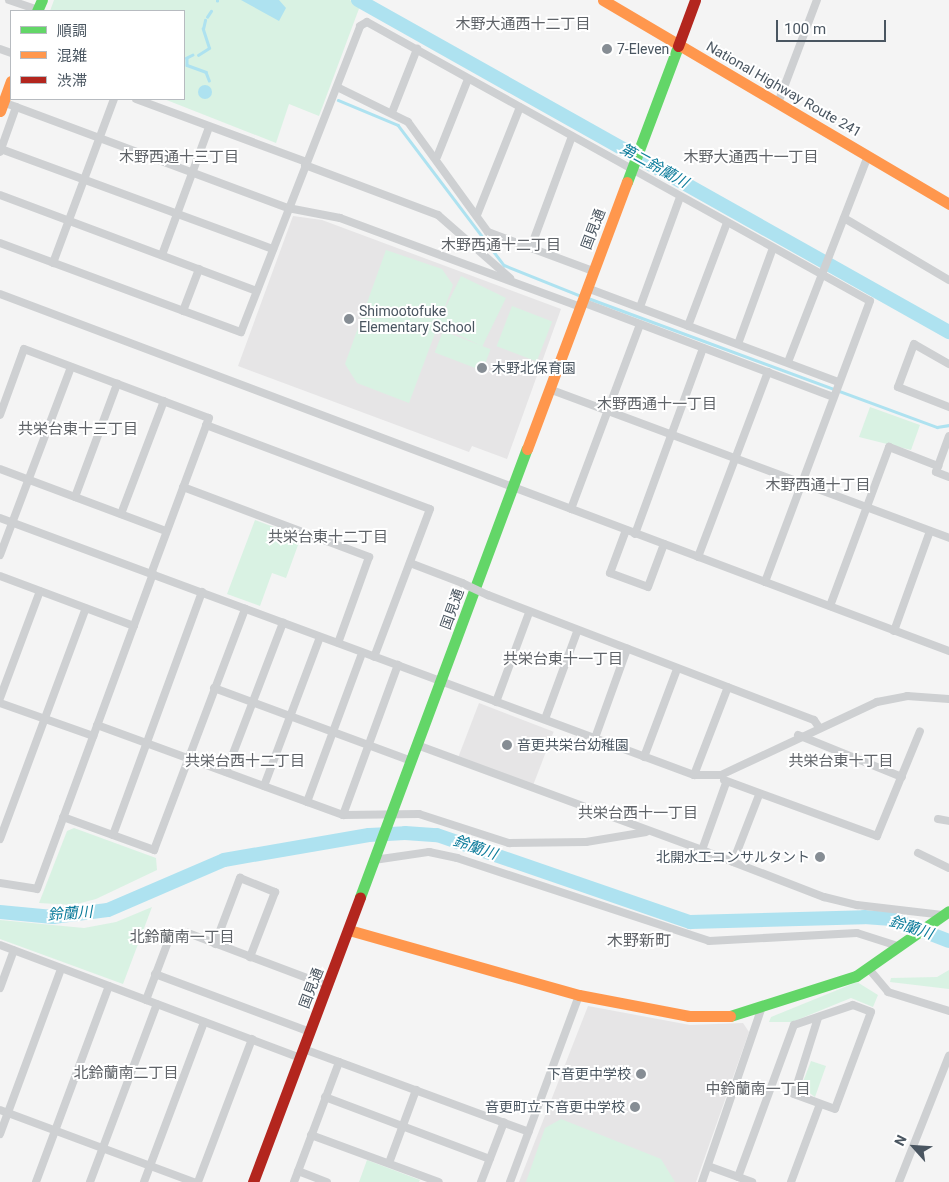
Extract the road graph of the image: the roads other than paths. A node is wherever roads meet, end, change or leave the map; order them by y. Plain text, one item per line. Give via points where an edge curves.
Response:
1 (9, 0) edge
2 (603, 0) edge
3 (695, 0) edge
4 (817, 0) edge
5 (39, 7) edge
6 (678, 46) junction
7 (417, 49) junction
8 (468, 79) junction
9 (10, 83) edge
10 (337, 87) junction
11 (114, 100) edge
12 (139, 100) edge
13 (778, 103) junction
14 (1, 105) edge
15 (16, 107) junction
16 (520, 107) junction
17 (393, 110) junction
18 (209, 127) junction
19 (100, 136) junction
20 (572, 136) junction
21 (1, 150) edge
22 (868, 156) junction
23 (437, 157) junction
24 (306, 164) junction
25 (633, 165) junction
26 (193, 172) junction
27 (84, 180) junction
28 (0, 195) edge
29 (680, 196) junction
30 (948, 201) edge
31 (288, 208) junction
32 (177, 215) junction
33 (477, 215) junction
34 (844, 218) junction
35 (68, 221) junction
36 (727, 223) junction
37 (0, 243) edge
38 (531, 247) junction
39 (773, 248) junction
40 (273, 249) junction
41 (162, 255) junction
42 (53, 263) junction
43 (199, 269) junction
44 (593, 271) junction
45 (823, 271) junction
46 (949, 280) edge
47 (513, 282) junction
48 (587, 288) junction
49 (257, 291) junction
50 (0, 294) edge
51 (581, 305) junction
52 (640, 307) junction
53 (183, 311) junction
54 (640, 324) junction
55 (688, 326) junction
56 (738, 344) junction
57 (703, 348) junction
58 (788, 362) junction
59 (949, 364) edge
60 (71, 367) junction
61 (768, 372) junction
62 (839, 382) junction
63 (117, 384) junction
64 (549, 389) junction
65 (833, 396) junction
66 (164, 401) junction
67 (949, 407) edge
68 (608, 411) junction
69 (0, 415) edge
70 (206, 425) junction
71 (672, 434) junction
72 (949, 436) edge
73 (736, 457) junction
74 (938, 466) junction
75 (0, 469) edge
76 (949, 477) edge
77 (29, 480) junction
78 (801, 482) junction
79 (183, 487) junction
80 (513, 487) junction
81 (75, 496) junction
82 (867, 507) junction
83 (571, 509) junction
84 (121, 514) junction
85 (0, 518) edge
86 (12, 522) junction
87 (626, 530) junction
88 (166, 531) junction
89 (930, 531) junction
90 (635, 534) junction
91 (949, 538) edge
92 (664, 544) junction
93 (0, 555) edge
94 (698, 557) junction
95 (410, 563) junction
96 (152, 574) junction
97 (0, 576) edge
98 (765, 582) junction
99 (40, 591) junction
100 (202, 592) junction
101 (830, 606) junction
102 (86, 608) junction
103 (245, 608) junction
104 (529, 613) junction
105 (283, 623) junction
106 (134, 626) junction
107 (894, 630) junction
108 (577, 632) junction
109 (320, 637) junction
110 (338, 643) junction
111 (627, 649) junction
112 (949, 651) edge
113 (362, 652) junction
114 (374, 657) junction
115 (398, 665) junction
116 (677, 669) junction
117 (441, 682) junction
118 (728, 687) junction
119 (214, 688) junction
120 (0, 698) edge
121 (949, 699) edge
122 (252, 702) junction
123 (496, 702) junction
124 (0, 703) edge
125 (289, 716) junction
126 (44, 719) junction
127 (545, 719) junction
128 (97, 726) junction
129 (818, 726) junction
130 (920, 731) dead end
131 (333, 732) junction
132 (798, 735) junction
133 (93, 736) junction
134 (594, 738) junction
135 (146, 743) junction
136 (416, 745) junction
137 (369, 746) junction
138 (644, 757) junction
139 (188, 758) junction
140 (411, 762) junction
141 (226, 772) junction
142 (694, 775) junction
143 (721, 775) junction
144 (902, 777) junction
145 (726, 783) junction
146 (264, 786) junction
147 (759, 795) junction
148 (307, 802) junction
149 (342, 815) junction
150 (63, 817) junction
151 (938, 819) dead end
152 (389, 820) junction
153 (949, 821) edge
154 (646, 832) junction
155 (113, 835) junction
156 (0, 839) edge
157 (702, 850) junction
158 (918, 853) dead end
159 (374, 860) junction
160 (733, 862) junction
161 (949, 868) edge
162 (0, 883) edge
163 (947, 913) edge
164 (350, 930) junction
165 (215, 944) junction
166 (0, 945) edge
167 (901, 947) junction
168 (14, 950) junction
169 (250, 957) junction
170 (61, 969) junction
171 (869, 969) junction
172 (155, 974) junction
173 (109, 986) junction
174 (328, 986) junction
175 (0, 988) edge
176 (579, 995) junction
177 (146, 1000) junction
178 (157, 1004) junction
179 (761, 1010) junction
180 (949, 1011) edge
181 (818, 1018) junction
182 (204, 1022) junction
183 (310, 1032) junction
184 (252, 1039) junction
185 (302, 1053) junction
186 (949, 1056) edge
187 (339, 1062) junction
188 (416, 1090) junction
189 (325, 1097) junction
190 (820, 1104) junction
191 (4, 1112) edge
192 (504, 1122) junction
193 (403, 1127) junction
194 (55, 1131) junction
195 (529, 1132) junction
196 (0, 1134) edge
197 (311, 1134) junction
198 (103, 1148) junction
199 (490, 1159) junction
200 (389, 1163) junction
201 (150, 1166) junction
202 (708, 1166) junction
203 (298, 1171) junction
204 (738, 1177) junction
205 (36, 1182) edge
206 (90, 1182) edge
207 (144, 1182) edge
208 (194, 1182) edge
209 (198, 1182) edge
210 (254, 1182) edge
211 (294, 1182) edge
212 (326, 1182) edge
213 (439, 1182) edge
214 (481, 1182) edge
215 (510, 1182) edge
216 (702, 1182) edge
217 (752, 1182) edge
218 (791, 1182) edge
219 (899, 1182) edge

1 - 5 street
2 - 6 main road, National Highway Route 241
3 - 6 main road, 国見通
4 - 13 street
6 - 13 main road, National Highway Route 241
6 - 25 main road, 国見通
7 - 8 street
7 - 10 street via 367,22 360,26
7 - 17 street
8 - 16 street
8 - 23 street
9 - 14 main road
10 - 17 street
10 - 24 street
11 - 19 street
12 - 18 street
13 - 22 main road, National Highway Route 241
14 - 15 street
15 - 19 street
15 - 21 street
16 - 20 street
16 - 33 street
17 - 23 street via 419,132
18 - 24 street
18 - 26 street
19 - 26 street
19 - 27 street
20 - 25 street
20 - 38 street
21 - 27 street
22 - 30 main road, National Highway Route 241
22 - 34 street
23 - 33 street
24 - 31 street
24 - 47 street via 438,215
25 - 29 street
25 - 44 main road, 国見通
26 - 31 street
26 - 32 street
27 - 32 street
27 - 35 street
28 - 35 street
29 - 36 street
29 - 52 street
31 - 40 street
31 - 47 street via 340,218
32 - 40 street
32 - 41 street
33 - 38 street via 488,232
34 - 45 street
34 - 46 street
35 - 41 street
35 - 42 street
36 - 39 street
36 - 55 street
37 - 42 street
38 - 44 street
39 - 45 street
39 - 56 street
40 - 49 street
41 - 43 street
42 - 53 street
43 - 49 street
43 - 53 street
44 - 48 main road, 国見通
45 - 58 street
45 - 62 street via 870,302
47 - 51 street
48 - 51 main road, 国見通
48 - 52 street
49 - 53 street via 241,332
50 - 80 street
51 - 54 street
51 - 64 main road, 国見通
52 - 55 street
54 - 57 street
54 - 68 street
55 - 56 street
56 - 58 street
57 - 61 street
57 - 71 street
58 - 62 street
59 - 67 street via 914,344 898,387
60 - 63 street
60 - 69 street via 24,349
60 - 77 street
61 - 65 street
61 - 73 street
62 - 65 street
63 - 66 street
63 - 81 street
64 - 68 street
64 - 80 main road, 国見通
65 - 78 street
66 - 70 street via 209,418
66 - 84 street
68 - 71 street
68 - 83 street
70 - 79 street
70 - 95 street via 430,509
71 - 73 street
71 - 90 street
72 - 74 street
73 - 78 street
73 - 94 street
74 - 76 street via 936,472
74 - 82 street via 889,447
75 - 77 street
77 - 81 street
77 - 86 street
78 - 82 street
78 - 98 street
79 - 88 street
79 - 110 street via 369,557
80 - 83 street
80 - 117 main road, 国見通
81 - 84 street
82 - 89 street
82 - 101 street
83 - 87 street
84 - 88 street
85 - 86 street
86 - 93 street
86 - 96 street
87 - 90 street
87 - 92 street via 610,573 648,587
88 - 96 street
89 - 91 street
89 - 107 street
90 - 92 street
92 - 94 street
94 - 98 street
95 - 104 street, bridge
95 - 114 street
96 - 100 street
96 - 106 street
97 - 99 street
98 - 101 street
99 - 102 street
99 - 120 street
100 - 103 street
100 - 135 street
101 - 107 street
102 - 106 street
102 - 126 street
103 - 105 street
103 - 119 street
104 - 108 street
104 - 123 street
105 - 109 street
105 - 122 street
106 - 128 street
107 - 112 street
108 - 111 street
108 - 127 street
109 - 110 street
109 - 125 street
110 - 113 street
111 - 116 street
111 - 134 street
113 - 114 street
113 - 131 street
114 - 115 street
115 - 117 street
115 - 137 street
116 - 118 street
116 - 138 street
117 - 123 street
117 - 136 main road, 国見通
118 - 129 street via 814,720
118 - 142 street
119 - 122 street
119 - 139 street
121 - 129 street via 893,698
122 - 125 street
122 - 141 street
123 - 127 street
124 - 126 street
125 - 131 street
125 - 146 street
126 - 133 street
126 - 156 street
127 - 134 street
128 - 133 street
128 - 135 street
129 - 132 street
130 - 144 street
131 - 137 street
131 - 148 street
132 - 143 street
132 - 144 street
133 - 150 street
134 - 138 street
135 - 139 street
135 - 155 street
136 - 140 main road, 国見通
136 - 154 street
137 - 140 street
137 - 149 street
138 - 142 street
139 - 141 street
139 - 155 street via 154,850
140 - 152 main road, 国見通
141 - 146 street
142 - 143 street
143 - 145 street
144 - 147 street via 881,832 872,837
145 - 147 street
145 - 157 street
146 - 148 street
147 - 160 street
148 - 149 street
149 - 152 street
150 - 155 street
150 - 162 street via 37,889
151 - 153 street
152 - 154 street via 436,818 509,843 586,842
152 - 159 main road, 国見通
154 - 157 street
157 - 160 street
158 - 161 street
159 - 164 main road, 国見通
159 - 167 street via 429,852 457,858 691,938 857,933
160 - 163 street via 857,906
163 - 167 main road
164 - 174 main road, 国見通
164 - 176 main road
165 - 169 street
165 - 169 street via 240,878 276,892
165 - 172 street via 188,933 169,939
166 - 168 street
167 - 171 main road
168 - 170 street
168 - 175 street
169 - 174 street
170 - 173 street
170 - 191 street
171 - 179 main road
171 - 180 street via 888,992
172 - 177 street
172 - 183 street
173 - 177 street
173 - 194 street
174 - 183 main road, 国見通
176 - 179 main road via 689,1016 740,1016
176 - 195 street
177 - 178 street
178 - 182 street
178 - 198 street
179 - 202 street
181 - 190 street via 794,1094
181 - 190 street via 849,1004 871,1012 835,1109
181 - 204 street via 794,1025
182 - 184 street
182 - 201 street
183 - 185 main road, 国見通
184 - 185 street
184 - 209 street
185 - 187 street
185 - 210 main road, 国見通
186 - 219 street
187 - 188 street
187 - 189 street
188 - 192 street
188 - 193 street
189 - 193 street
189 - 197 street
190 - 218 street
191 - 194 street
191 - 196 street
192 - 195 street
192 - 199 street
193 - 199 street
193 - 200 street
194 - 198 street
194 - 205 street
195 - 215 street
197 - 200 street
197 - 203 street
198 - 201 street
198 - 206 street
199 - 214 street
200 - 213 street
201 - 207 street
201 - 208 street
202 - 204 street
202 - 216 street
203 - 211 street
203 - 212 street
204 - 217 street

